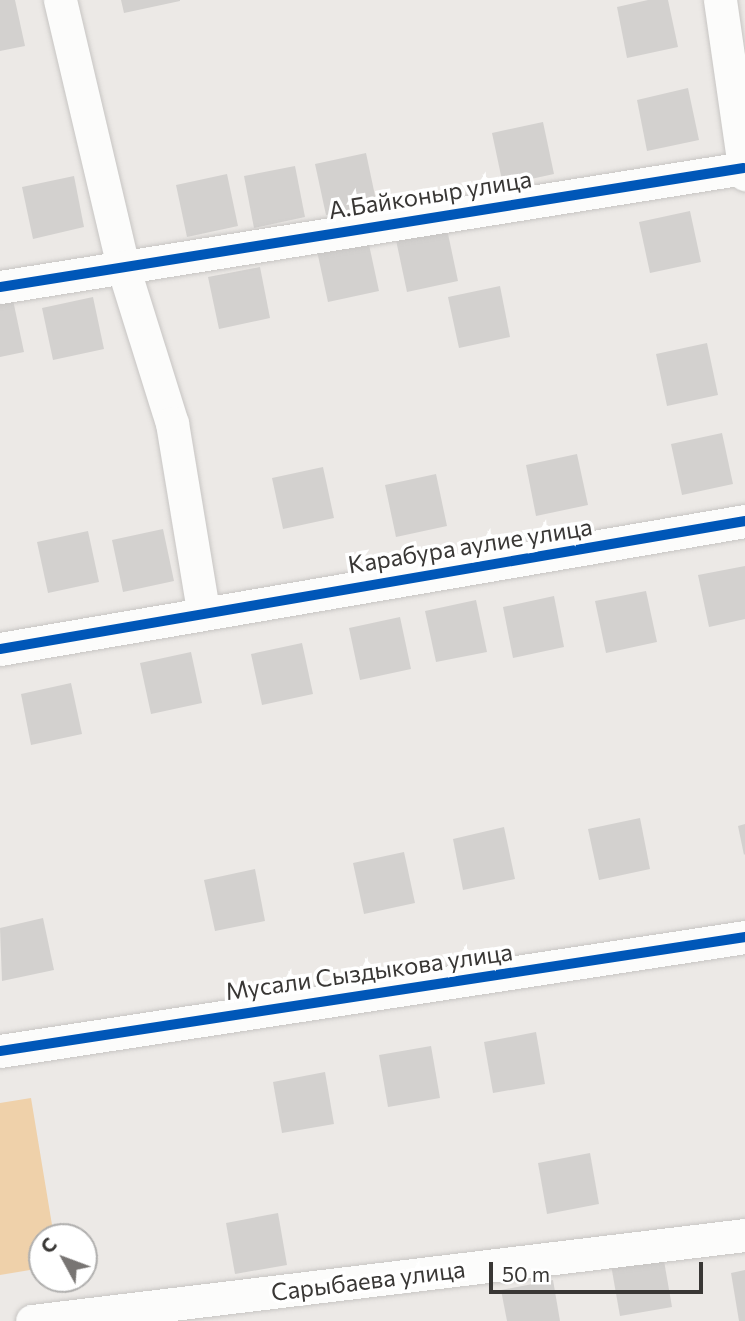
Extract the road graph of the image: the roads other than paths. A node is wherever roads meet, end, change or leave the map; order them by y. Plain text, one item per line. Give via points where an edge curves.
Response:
1 (60, 0) edge
2 (720, 0) edge
3 (737, 65) edge
4 (745, 171) edge
5 (123, 267) junction
6 (0, 287) edge
7 (745, 521) edge
8 (203, 610) junction
9 (0, 649) edge
10 (745, 937) edge
11 (0, 1051) edge
12 (745, 1234) edge
13 (32, 1321) edge

1 - 5 street
2 - 3 street, А.Байконыр улица
3 - 4 street, А.Байконыр улица
4 - 5 street, А.Байконыр улица
5 - 6 street
5 - 8 street via 172,423
7 - 8 street, Карабура аулие улица
8 - 9 street, Карабура аулие улица
10 - 11 street, Мусали Сыздыкова улица
12 - 13 street, Сарыбаева улица

